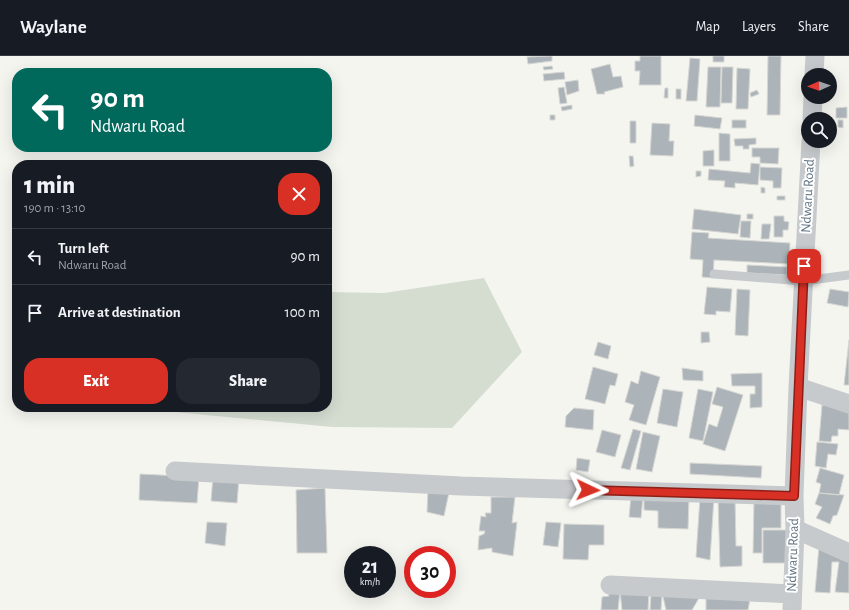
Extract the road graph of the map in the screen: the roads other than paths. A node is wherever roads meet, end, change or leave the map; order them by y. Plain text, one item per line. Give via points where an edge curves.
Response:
1 (815, 56) edge
2 (814, 68) edge
3 (811, 148) edge
4 (714, 274) dead end
5 (849, 275) edge
6 (803, 282) junction
7 (798, 386) junction
8 (849, 404) edge
9 (176, 471) dead end
10 (794, 496) junction
11 (795, 528) junction
12 (849, 553) edge
13 (610, 585) dead end
14 (792, 602) edge

1 - 2 street
3 - 6 street, Ndwaru Road
4 - 6 lane
5 - 6 lane
6 - 7 street, Ndwaru Road
7 - 8 street
7 - 10 street, Ndwaru Road
9 - 10 street via 461,486
10 - 11 street, Ndwaru Road
11 - 12 street
11 - 14 street, Ndwaru Road
13 - 14 street

